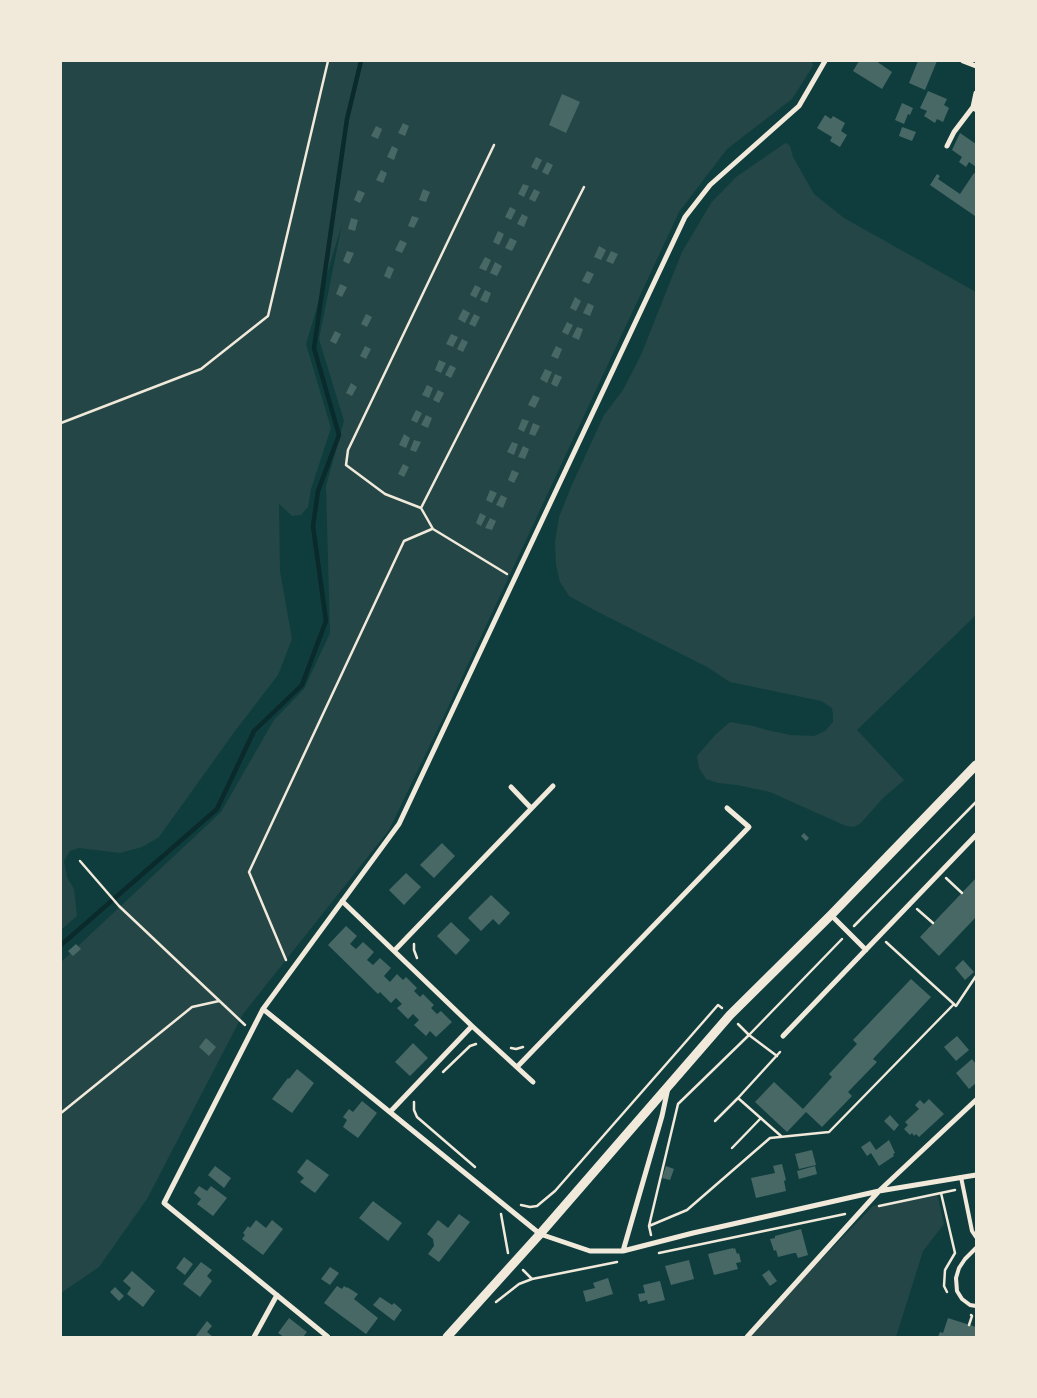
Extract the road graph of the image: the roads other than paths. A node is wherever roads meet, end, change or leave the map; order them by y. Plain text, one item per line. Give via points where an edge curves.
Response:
1 (825, 61) edge
2 (963, 61) edge
3 (976, 66) edge
4 (976, 93) edge
5 (974, 108) edge
6 (947, 146) dead end
7 (976, 765) edge
8 (553, 786) dead end
9 (511, 787) dead end
10 (531, 808) junction
11 (727, 808) dead end
12 (976, 835) edge
13 (342, 901) junction
14 (831, 916) junction
15 (866, 950) junction
16 (394, 951) junction
17 (263, 1009) junction
18 (472, 1026) junction
19 (783, 1036) dead end
20 (517, 1067) junction
21 (533, 1082) dead end
22 (669, 1084) junction
23 (976, 1100) edge
24 (390, 1112) junction
25 (976, 1175) edge
26 (961, 1177) junction
27 (879, 1191) junction
28 (540, 1234) junction
29 (976, 1237) edge
30 (976, 1248) edge
31 (623, 1251) junction
32 (277, 1295) junction
33 (976, 1306) edge
34 (254, 1337) edge
35 (328, 1337) edge
36 (447, 1337) edge
37 (747, 1337) edge

1 - 13 street via 799,106 710,185 685,218 399,824
2 - 3 street
4 - 5 street
5 - 6 street
7 - 14 street
8 - 10 street
9 - 10 street
10 - 16 street
11 - 20 street via 749,827
12 - 15 street
13 - 16 street
13 - 17 street
14 - 15 street
14 - 22 street via 730,1015
15 - 19 street
16 - 18 street
17 - 24 street
17 - 32 street via 164,1203
18 - 20 street
18 - 24 street
20 - 21 street
22 - 28 street
22 - 31 street
23 - 27 street
24 - 28 street
25 - 26 street
26 - 27 street
26 - 29 lane
27 - 31 street
27 - 37 street
28 - 31 street via 590,1251
28 - 36 street
30 - 33 lane via 962,1263 956,1278 962,1299
32 - 34 street
32 - 35 street

